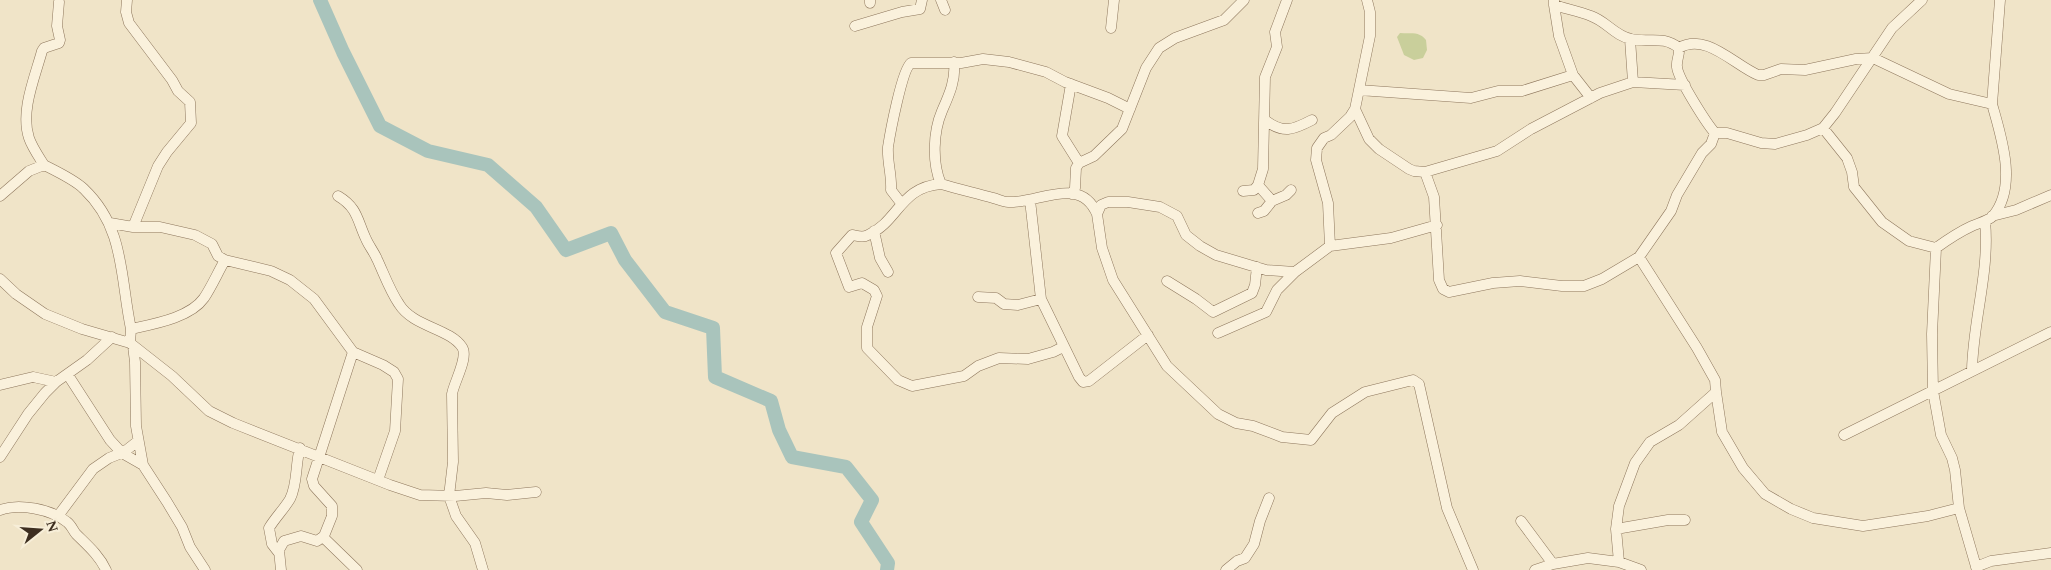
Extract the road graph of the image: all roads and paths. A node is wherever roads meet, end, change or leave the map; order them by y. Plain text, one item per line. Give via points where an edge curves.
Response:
1 (127, 0) edge
2 (922, 0) edge
3 (1114, 0) edge
4 (1244, 0) edge
5 (1287, 0) edge
6 (1367, 0) edge
7 (1922, 0) edge
8 (2000, 0) edge
9 (59, 2) dead end
10 (1554, 2) edge
11 (855, 26) dead end
12 (1111, 28) dead end
13 (1630, 39) junction
14 (1679, 48) junction
15 (1873, 58) junction
16 (954, 62) junction
17 (1573, 76) junction
18 (1633, 82) junction
19 (1071, 84) junction
20 (1686, 85) junction
21 (1359, 90) junction
22 (1591, 98) junction
23 (1992, 104) junction
24 (1355, 109) junction
25 (1130, 110) junction
26 (1265, 120) junction
27 (1312, 120) dead end
28 (1823, 128) junction
29 (1715, 133) junction
30 (1079, 163) junction
31 (44, 165) junction
32 (1425, 172) junction
33 (941, 184) junction
34 (1258, 185) junction
35 (1291, 190) dead end
36 (1243, 191) dead end
37 (1072, 194) junction
38 (0, 196) edge
39 (338, 196) dead end
40 (2051, 196) edge
41 (1030, 200) junction
42 (1272, 201) junction
43 (901, 203) junction
44 (1258, 213) dead end
45 (1097, 214) junction
46 (1989, 219) junction
47 (110, 223) junction
48 (1437, 225) junction
49 (133, 227) junction
50 (874, 231) junction
51 (1330, 246) junction
52 (1936, 248) junction
53 (1639, 257) junction
54 (225, 260) junction
55 (1257, 267) junction
56 (888, 272) dead end
57 (1295, 272) junction
58 (0, 279) edge
59 (1167, 281) dead end
60 (978, 297) dead end
61 (1041, 299) junction
62 (131, 329) junction
63 (2051, 332) edge
64 (1218, 333) dead end
65 (1148, 335) junction
66 (112, 337) junction
67 (131, 344) junction
68 (1063, 347) junction
69 (353, 352) junction
70 (1972, 370) junction
71 (68, 375) junction
72 (56, 382) junction
73 (0, 385) edge
74 (1933, 391) junction
75 (1716, 392) junction
76 (1844, 435) dead end
77 (138, 441) junction
78 (300, 448) junction
79 (122, 453) junction
80 (318, 456) junction
81 (0, 457) edge
82 (144, 465) junction
83 (378, 480) junction
84 (536, 492) dead end
85 (449, 496) junction
86 (1269, 498) dead end
87 (1959, 508) junction
88 (0, 510) edge
89 (58, 516) junction
90 (1685, 520) dead end
91 (1521, 521) dead end
92 (1616, 529) junction
93 (324, 536) junction
94 (279, 553) junction
95 (2051, 553) edge
96 (1619, 562) junction
97 (1553, 564) junction
98 (1977, 569) edge
99 (106, 570) edge
100 (205, 570) edge
101 (281, 570) edge
102 (357, 570) edge
103 (483, 570) edge
104 (1226, 570) edge
105 (1473, 570) edge
106 (1535, 570) edge
107 (1641, 570) edge

1 - 49 street via 129,23 178,91 190,102 191,124 158,166
2 - 11 street via 920,9
3 - 12 street
4 - 25 street via 1224,20 1175,38 1159,48 1146,68
5 - 26 street via 1275,32 1277,46 1265,77
6 - 21 street via 1370,36
7 - 15 street via 1892,28
8 - 23 street
9 - 31 street via 57,26 60,40 42,51 27,114 29,138
10 - 13 street via 1592,16
10 - 17 street via 1559,36
13 - 14 street via 1667,40
13 - 18 street
14 - 15 street via 1685,44 1712,47 1758,75 1781,69 1805,70
14 - 20 street via 1677,69
15 - 23 street via 1949,94
15 - 28 street
16 - 19 street via 983,59 1009,62 1046,72
16 - 33 street via 948,101 937,133 936,168
16 - 43 street via 911,63 906,68 888,148 891,190
17 - 21 street via 1522,91 1498,91 1471,98
17 - 22 street
18 - 20 street
18 - 22 street
19 - 25 street
19 - 30 street via 1061,132
20 - 29 street
21 - 24 street
22 - 32 street via 1497,151
23 - 46 street via 2006,164 2003,198
24 - 32 street via 1369,139 1379,149 1414,171
24 - 51 street via 1350,118 1316,148 1316,160 1328,202
25 - 30 street via 1119,133 1094,156
26 - 27 street via 1284,130
26 - 34 street via 1263,170
28 - 29 street via 1807,136 1775,144
28 - 52 street via 1847,158 1854,187 1882,222 1909,241
29 - 53 street
30 - 37 street
31 - 38 street via 29,171
31 - 47 street via 83,188
32 - 48 street via 1434,197
33 - 41 street via 1006,202
33 - 43 street via 923,186
34 - 36 street via 1254,190
34 - 42 street
35 - 42 street
37 - 41 street via 1054,192
37 - 45 street via 1092,203
39 - 85 street via 355,211 366,241 399,305 411,317 462,346 464,360 452,394
40 - 46 street
41 - 61 street
42 - 44 street
43 - 50 street
45 - 55 street via 1101,205 1108,202 1160,208 1177,216 1186,235 1200,246 1216,255
45 - 65 street via 1110,273
46 - 52 street
46 - 70 street
47 - 49 street
47 - 62 street
48 - 51 street via 1391,238
48 - 53 street via 1439,280 1443,289 1449,292 1520,281 1584,286
49 - 54 street via 160,227 195,235 212,244 218,256
50 - 56 street via 880,258
50 - 68 street via 863,237 852,236 836,253 849,286 862,283 876,293 866,333 867,348 904,384 920,385 964,376 999,358 1028,359
51 - 57 street
52 - 74 street
53 - 75 street via 1697,348 1715,380
54 - 62 street via 198,304 176,318
54 - 69 street via 284,276 299,286 314,299
55 - 57 street
55 - 59 street via 1252,293 1212,312
57 - 64 street via 1276,290 1264,314
58 - 66 street via 45,314
60 - 61 street via 996,298 1004,304 1018,305
61 - 68 street
62 - 67 street
63 - 70 street
65 - 68 street via 1089,381 1083,382
65 - 105 street via 1166,366 1212,410 1236,423 1288,438 1311,440 1332,413 1365,392 1412,380 1419,384 1446,508
66 - 67 street
66 - 71 street
67 - 77 street via 135,362
67 - 78 street via 210,411
69 - 80 street
69 - 83 street via 384,365 398,379 395,431
70 - 74 street
71 - 72 street
71 - 79 street via 105,433
72 - 73 street via 32,377
72 - 81 street via 28,414
74 - 76 street
74 - 87 street via 1941,434 1955,470
75 - 87 street via 1722,432 1743,468 1765,494 1791,509 1814,518 1863,526
75 - 92 street via 1679,425 1650,442 1635,463 1619,506
77 - 79 street
77 - 82 street
78 - 80 street
78 - 94 street via 290,499 269,528 272,544
79 - 82 street
79 - 89 street via 93,470
80 - 83 street
80 - 93 street via 312,482 333,509
82 - 100 street
83 - 85 street via 420,495
84 - 85 street
85 - 103 street via 456,516 476,543
86 - 104 street via 1246,558
87 - 98 street
88 - 89 street via 20,507
89 - 99 street via 68,522
90 - 92 street
91 - 97 street
92 - 96 street
93 - 94 street via 317,541 301,536 284,541
93 - 102 street
94 - 101 street
95 - 98 street via 1991,561
96 - 97 street via 1588,558
96 - 107 street
97 - 106 street

